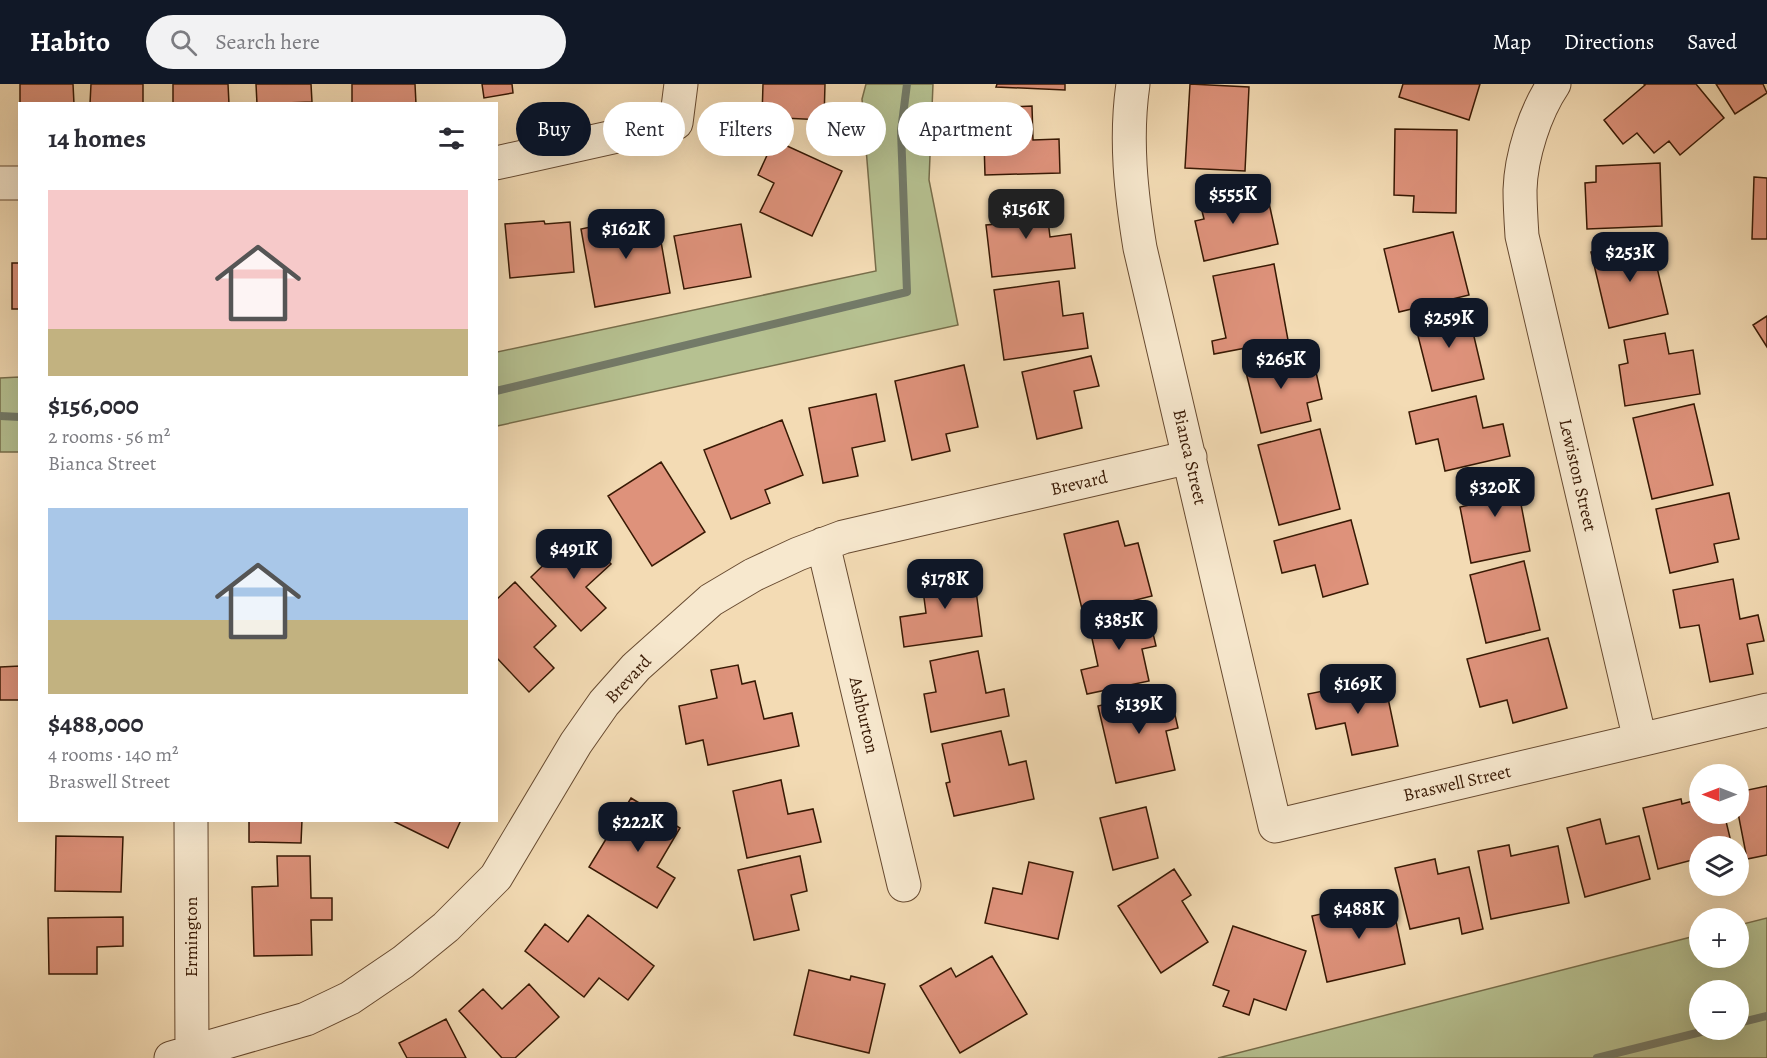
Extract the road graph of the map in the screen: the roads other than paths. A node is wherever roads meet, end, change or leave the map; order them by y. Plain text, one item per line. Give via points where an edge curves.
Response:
1 (681, 84) edge
2 (1133, 84) edge
3 (1554, 84) edge
4 (498, 162) edge
5 (0, 183) edge
6 (18, 183) edge
7 (1190, 457) junction
8 (824, 544) junction
9 (1767, 710) edge
10 (1640, 740) junction
11 (191, 822) edge
12 (1275, 826) joint
13 (904, 885) dead end
14 (182, 1055) edge

1 - 4 street via 676,123
2 - 7 street, Bianca Street via 1128,150 1132,199
3 - 10 street, Lewiston Street via 1528,140 1520,188 1522,237
5 - 6 street
7 - 8 street, Brevard
7 - 12 street, Bianca Street
8 - 13 street, Ashburton
8 - 14 street, Brevard via 753,575 711,600 636,667 576,743 496,877 446,927 411,955 350,998 306,1019
9 - 10 street
10 - 12 street, Braswell Street
11 - 14 street, Ermington

